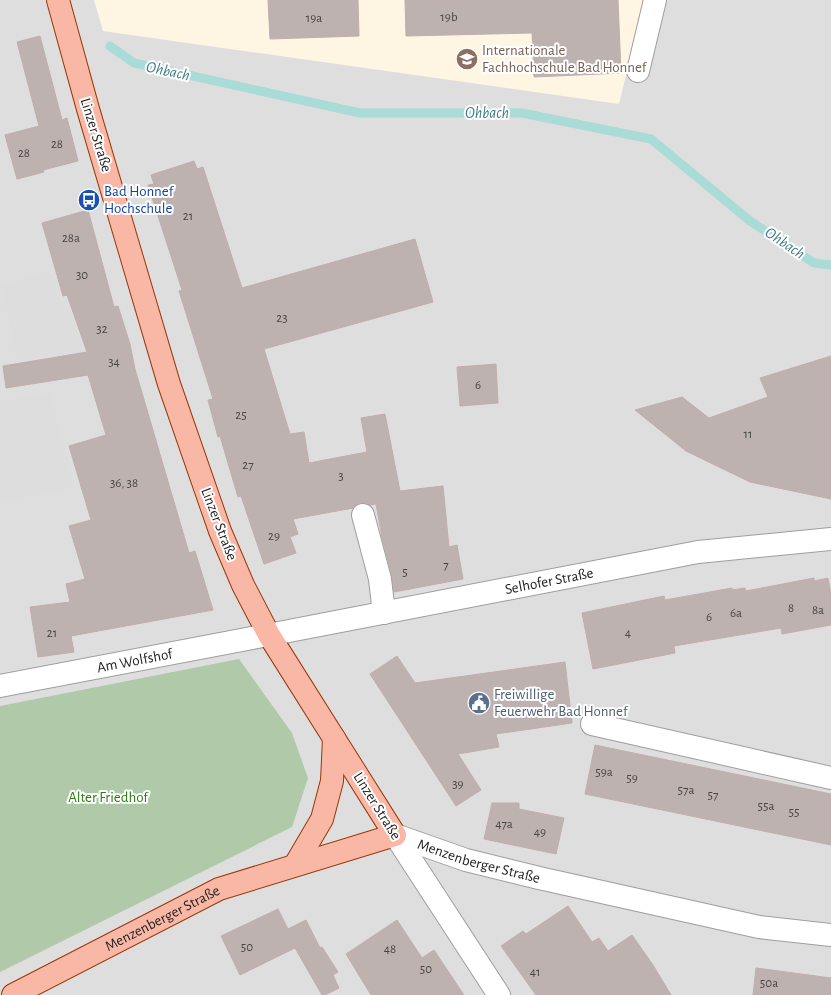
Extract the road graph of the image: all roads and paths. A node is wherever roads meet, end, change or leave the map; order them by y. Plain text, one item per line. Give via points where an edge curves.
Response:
1 (58, 0) edge
2 (655, 0) edge
3 (638, 71) dead end
4 (363, 515) dead end
5 (831, 538) edge
6 (384, 613) junction
7 (270, 635) junction
8 (0, 686) edge
9 (592, 724) dead end
10 (334, 738) junction
11 (831, 778) edge
12 (395, 835) junction
13 (295, 865) junction
14 (831, 935) edge
15 (13, 995) edge
16 (499, 995) edge

1 - 7 main road, Linzer Straße via 169,384 220,531 243,585
2 - 3 street
4 - 6 street via 380,579
5 - 6 street, Selhofer Straße via 698,552
6 - 7 street, Selhofer Straße
7 - 8 street, Am Wolfshof
7 - 10 main road, Linzer Straße
9 - 11 street
10 - 12 main road, Linzer Straße
10 - 13 main road via 332,781 322,819
12 - 13 main road, Menzenberger Straße
12 - 14 street, Menzenberger Straße via 466,860 539,878 759,927
12 - 16 street, Linzer Straße
13 - 15 main road, Menzenberger Straße via 219,889

